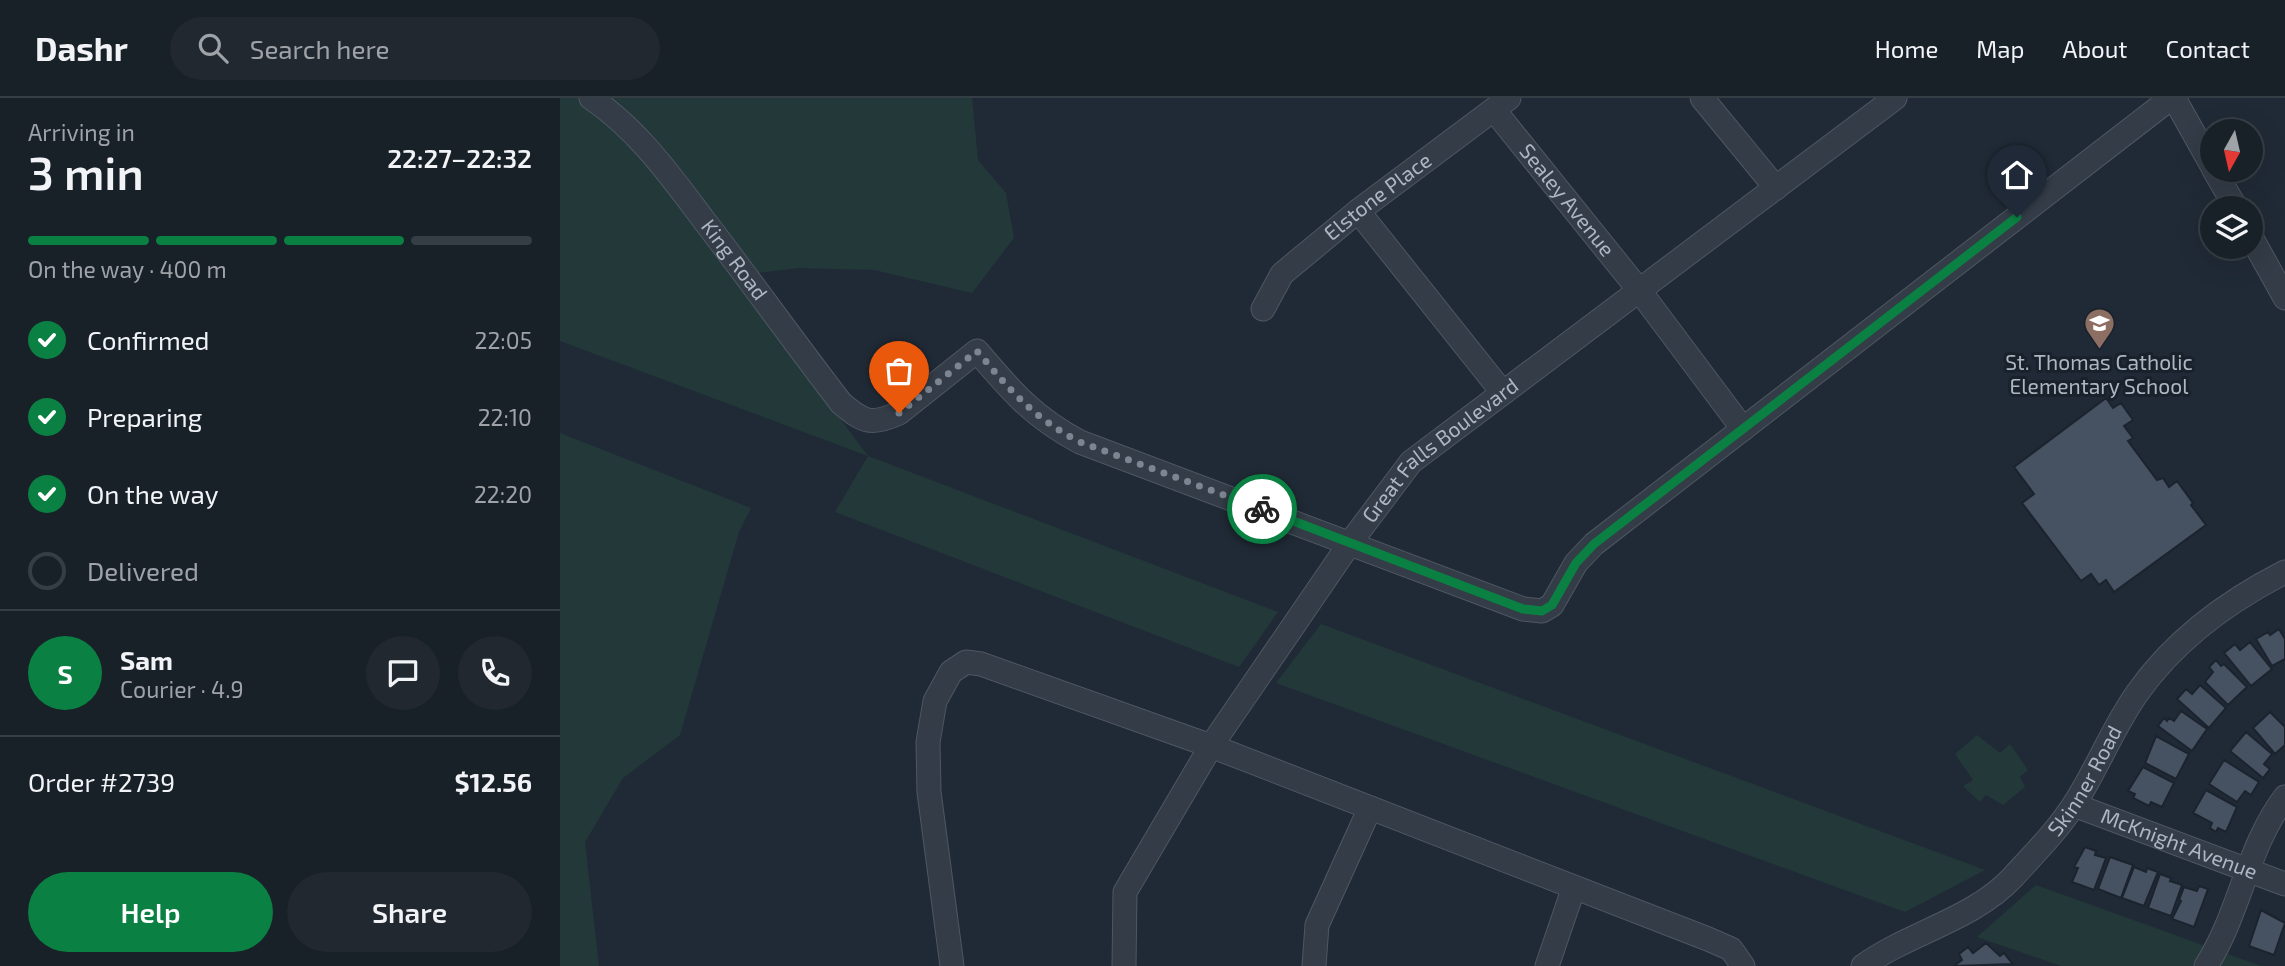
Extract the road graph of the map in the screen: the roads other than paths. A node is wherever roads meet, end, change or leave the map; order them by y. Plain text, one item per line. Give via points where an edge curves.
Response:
1 (591, 98) edge
2 (1702, 98) edge
3 (1895, 98) edge
4 (2173, 98) edge
5 (1502, 104) edge
6 (2200, 145) edge
7 (1776, 188) junction
8 (1358, 211) junction
9 (2263, 258) edge
10 (1639, 290) junction
11 (2285, 298) edge
12 (1263, 309) dead end
13 (1503, 393) junction
14 (1743, 429) junction
15 (1350, 543) junction
16 (2285, 572) edge
17 (1211, 746) junction
18 (2285, 797) edge
19 (2074, 805) junction
20 (1370, 808) junction
21 (2249, 871) junction
22 (2285, 884) edge
23 (1574, 887) junction
24 (952, 966) edge
25 (1124, 966) edge
26 (1314, 966) edge
27 (1547, 966) edge
28 (1743, 966) edge
29 (1863, 966) edge
30 (2206, 966) edge

1 - 15 street, King Road via 637,137 664,169 841,403 859,419 874,421 899,413 977,351 1031,411 1080,442
2 - 7 street
3 - 7 street, Great Falls Boulevard
4 - 6 street
4 - 14 street
5 - 8 street, Elstone Place
5 - 10 street, Sealey Avenue
7 - 10 street, Great Falls Boulevard
8 - 12 street, Elstone Place via 1282,274
8 - 13 street
9 - 11 street
10 - 13 street, Great Falls Boulevard
10 - 14 street, Sealey Avenue
13 - 15 street, Great Falls Boulevard via 1412,462
14 - 15 street via 1594,544 1576,563 1552,605 1542,611 1523,609
15 - 17 street, Great Falls Boulevard
16 - 19 street, Skinner Road via 2214,615 2164,661 2129,706
17 - 20 street
17 - 24 street via 981,664 966,662 951,672 935,701 928,742 929,792
17 - 25 street, Great Falls Boulevard via 1125,892
18 - 21 street via 2267,824
19 - 21 street, McKnight Avenue
19 - 29 street, Skinner Road via 1995,895
20 - 23 street
20 - 26 street via 1317,925
21 - 22 street, McKnight Avenue
21 - 30 street
23 - 27 street
23 - 28 street via 1731,949

